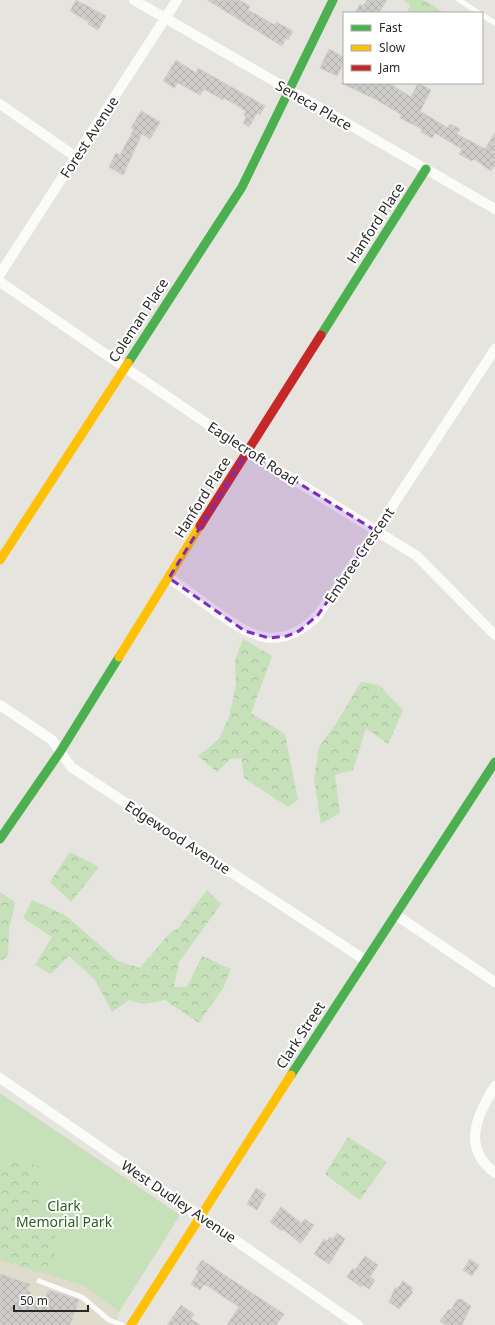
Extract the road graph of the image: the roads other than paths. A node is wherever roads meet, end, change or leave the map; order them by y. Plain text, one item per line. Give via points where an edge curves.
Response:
1 (134, 0) edge
2 (177, 0) edge
3 (333, 0) edge
4 (459, 0) edge
5 (477, 12) edge
6 (483, 16) edge
7 (166, 19) junction
8 (495, 23) edge
9 (290, 91) junction
10 (0, 104) edge
11 (76, 157) junction
12 (426, 169) junction
13 (495, 209) edge
14 (0, 274) edge
15 (0, 282) edge
16 (495, 349) edge
17 (124, 366) junction
18 (247, 451) junction
19 (376, 531) junction
20 (0, 560) edge
21 (169, 578) junction
22 (495, 635) edge
23 (0, 705) edge
24 (60, 752) junction
25 (495, 762) edge
26 (0, 839) edge
27 (396, 915) junction
28 (365, 960) junction
29 (495, 982) edge
30 (0, 1078) edge
31 (495, 1086) edge
32 (495, 1173) edge
33 (200, 1215) junction
34 (39, 1281) dead end
35 (122, 1325) edge
36 (131, 1325) edge
37 (358, 1325) edge

1 - 7 street, Seneca Place
2 - 7 street, Forest Avenue
3 - 9 street, Coleman Place
4 - 5 lane
6 - 8 lane
7 - 9 street, Seneca Place
7 - 11 street, Forest Avenue
9 - 12 street, Seneca Place
9 - 17 street, Coleman Place via 242,187
10 - 11 street
11 - 14 street, Forest Avenue
12 - 13 street, Seneca Place
12 - 18 street, Hanford Place
15 - 17 street, Eaglecroft Road
16 - 19 street, Embree Crescent
17 - 18 street, Eaglecroft Road
17 - 20 street, Coleman Place
18 - 19 street, Eaglecroft Road
18 - 21 street, Hanford Place
19 - 21 street, Embree Crescent via 318,616 287,636 269,638 245,631
19 - 22 street, Eaglecroft Road via 417,556
21 - 24 street, Hanford Place
23 - 24 street, Edgewood Avenue via 52,740
24 - 26 street, Hanford Place
24 - 28 street, Edgewood Avenue via 71,767
25 - 27 street, Clark Street
27 - 28 street, Clark Street
27 - 29 street
28 - 33 street, Clark Street
30 - 33 street, West Dudley Avenue
31 - 32 street via 482,1106 475,1139 485,1165
33 - 36 street, Clark Street
33 - 37 street, West Dudley Avenue
34 - 35 lane via 82,1297 109,1320

